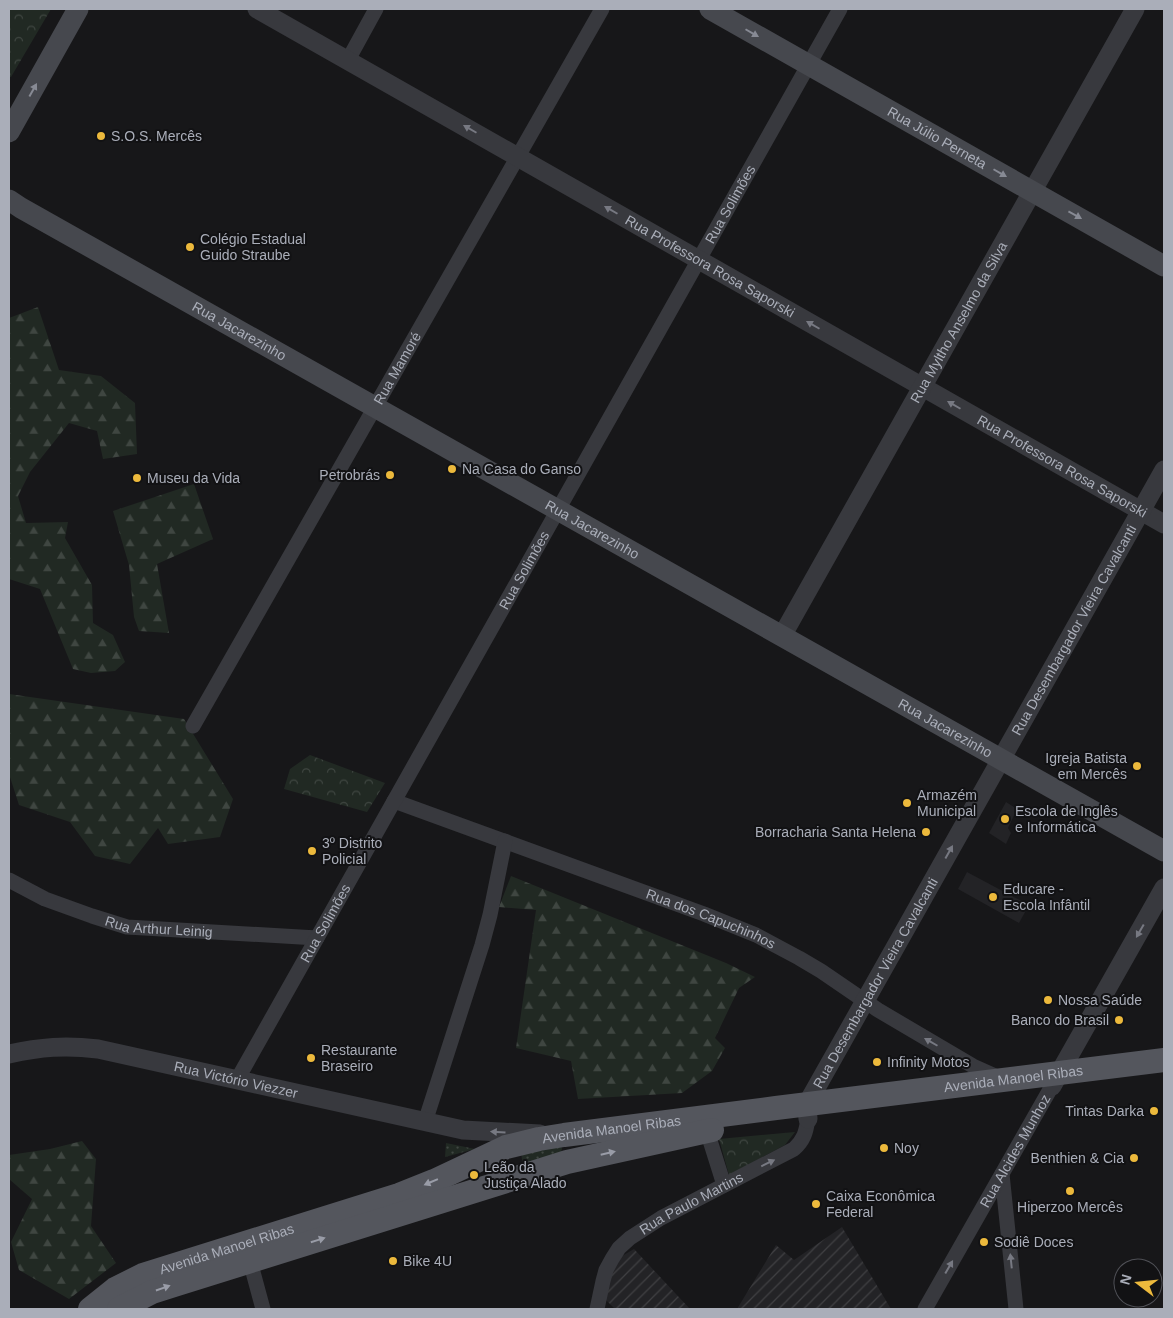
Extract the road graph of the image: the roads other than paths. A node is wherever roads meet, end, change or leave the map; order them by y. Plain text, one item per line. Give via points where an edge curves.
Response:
1 (78, 9) edge
2 (257, 9) edge
3 (376, 9) edge
4 (602, 9) edge
5 (710, 9) edge
6 (840, 9) edge
7 (1135, 9) edge
8 (348, 60) junction
9 (808, 64) junction
10 (9, 132) edge
11 (518, 157) junction
12 (1032, 191) junction
13 (13, 204) edge
14 (698, 259) junction
15 (1164, 266) edge
16 (922, 386) junction
17 (375, 407) junction
18 (1164, 470) edge
19 (558, 510) junction
20 (1141, 511) junction
21 (1164, 524) edge
22 (782, 636) junction
23 (193, 726) dead end
24 (1001, 759) junction
25 (394, 801) junction
26 (505, 842) junction
27 (1164, 851) edge
28 (9, 880) edge
29 (1164, 888) edge
30 (317, 938) junction
31 (865, 1002) junction
32 (9, 1054) edge
33 (1164, 1060) edge
34 (1164, 1072) edge
35 (237, 1080) junction
36 (1004, 1080) junction
37 (1056, 1080) junction
38 (808, 1111) junction
39 (425, 1122) junction
40 (463, 1130) junction
41 (707, 1131) junction
42 (564, 1135) junction
43 (493, 1152) junction
44 (568, 1162) junction
45 (1002, 1174) junction
46 (525, 1175) junction
47 (724, 1185) junction
48 (250, 1261) junction
49 (90, 1309) edge
50 (119, 1309) edge
51 (263, 1309) edge
52 (597, 1309) edge
53 (925, 1309) edge
54 (1016, 1309) edge

10 -> 1 main road
2 - 8 street, Rua Professora Rosa Saporski
3 - 8 street
4 - 11 street, Rua Mamoré
5 -> 9 main road, Rua Júlio Perneta
6 - 9 street, Rua Solimões
7 - 12 street, Rua Myltho Anselmo da Silva
11 -> 8 street, Rua Professora Rosa Saporski
9 -> 12 main road, Rua Júlio Perneta
9 - 14 street, Rua Solimões
14 -> 11 street, Rua Professora Rosa Saporski
11 - 17 street, Rua Mamoré
12 -> 15 main road, Rua Júlio Perneta
12 - 16 street, Rua Myltho Anselmo da Silva
13 - 17 main road, Rua Jacarezinho
16 -> 14 street, Rua Professora Rosa Saporski
14 - 19 street, Rua Solimões
20 -> 16 street, Rua Professora Rosa Saporski
16 - 22 street, Rua Myltho Anselmo da Silva
17 - 19 main road, Rua Jacarezinho
17 - 23 street, Rua Mamoré
18 - 20 street, Rua Desembargador Vieira Cavalcanti
19 - 22 main road, Rua Jacarezinho
19 - 25 street, Rua Solimões
20 - 21 street, Rua Professora Rosa Saporski
20 - 24 street, Rua Desembargador Vieira Cavalcanti
22 - 24 main road, Rua Jacarezinho
24 - 27 main road, Rua Jacarezinho
31 -> 24 street, Rua Desembargador Vieira Cavalcanti
25 - 26 street, Rua dos Capuchinhos
25 - 30 street, Rua Solimões
26 - 31 street, Rua dos Capuchinhos via 748,932 821,971
26 - 39 street via 482,945
28 - 30 street, Rua Arthur Leinig via 45,898 128,927
29 -> 37 street, Rua Alcides Munhoz
30 - 35 street, Rua Solimões
36 -> 31 street, Rua dos Capuchinhos via 973,1066
31 - 38 street, Rua Desembargador Vieira Cavalcanti
32 - 35 street, Rua Victório Viezzer via 42,1047 78,1046
33 - 37 main road, Avenida Manoel Ribas
34 - 37 main road, Avenida Manoel Ribas
35 - 39 street, Rua Victório Viezzer
36 - 37 main road, Avenida Manoel Ribas
36 - 38 main road, Avenida Manoel Ribas
37 - 38 main road, Avenida Manoel Ribas
37 - 45 street, Rua Alcides Munhoz
38 - 41 main road, Avenida Manoel Ribas
38 - 42 main road, Avenida Manoel Ribas
47 -> 38 street, Rua Paulo Martins via 801,1143 806,1134
39 - 40 street, Rua Victório Viezzer
42 -> 40 street, Rua Victório Viezzer
40 - 43 street, Rua Victório Viezzer
44 -> 41 main road, Avenida Manoel Ribas
41 - 47 street
42 - 43 main road, Avenida Manoel Ribas
42 - 44 main road
43 - 46 main road
43 -> 49 main road, Avenida Manoel Ribas via 399,1195 143,1275 115,1289
44 - 46 main road, Avenida Manoel Ribas
53 -> 45 street, Rua Alcides Munhoz
54 -> 45 street
48 -> 46 main road, Avenida Manoel Ribas
47 - 52 street, Rua Paulo Martins via 645,1227 619,1248 606,1270
50 -> 48 main road, Avenida Manoel Ribas via 152,1292
48 - 51 street

